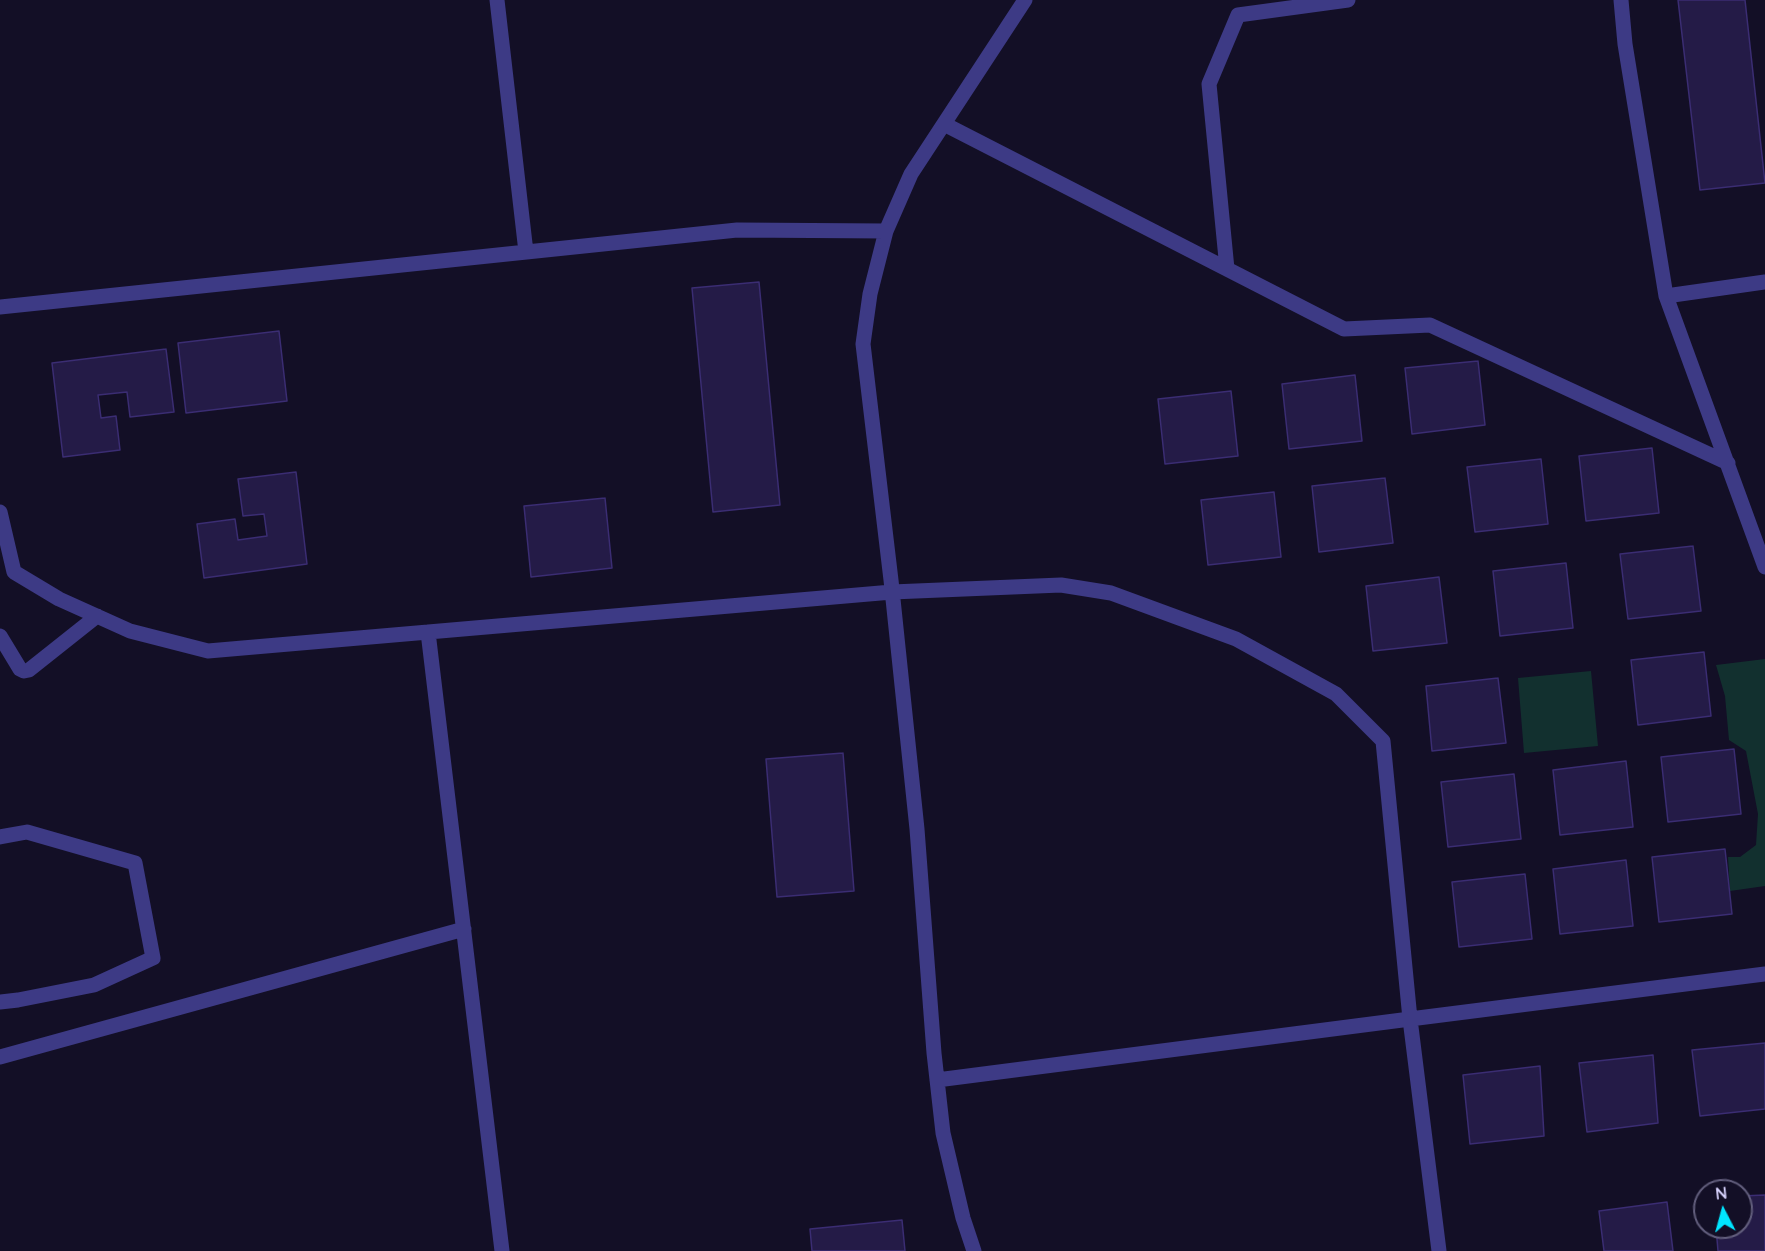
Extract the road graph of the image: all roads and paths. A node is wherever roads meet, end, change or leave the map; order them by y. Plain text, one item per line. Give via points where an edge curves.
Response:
1 (497, 0) edge
2 (1025, 0) edge
3 (1348, 0) edge
4 (1621, 0) edge
5 (944, 124) junction
6 (886, 231) junction
7 (526, 252) junction
8 (1227, 269) junction
9 (1765, 282) edge
10 (1666, 296) junction
11 (0, 308) edge
12 (1728, 464) junction
13 (0, 512) edge
14 (1765, 567) edge
15 (892, 592) junction
16 (97, 616) junction
17 (428, 632) junction
18 (0, 636) edge
19 (0, 837) edge
20 (464, 929) junction
21 (1765, 974) edge
22 (0, 1002) edge
23 (1410, 1019) junction
24 (0, 1057) edge
25 (937, 1080) junction
26 (502, 1251) edge
27 (974, 1251) edge
28 (1439, 1251) edge

1 - 7 street
2 - 5 street
3 - 8 street via 1238,15 1209,84
4 - 10 street via 1624,44
5 - 6 street via 911,174
5 - 8 street
6 - 7 street via 737,230
6 - 15 street via 870,294 863,344
7 - 11 street
8 - 12 street via 1344,329 1430,325
9 - 10 street
10 - 12 street
12 - 14 street
13 - 16 street via 14,572 58,599
15 - 17 street
15 - 23 street via 1061,585 1112,593 1236,639 1336,694 1383,741
15 - 25 street via 917,829
16 - 17 street via 130,631 208,651
16 - 18 street via 29,670 20,669
17 - 20 street
19 - 22 street via 27,832 135,863 153,958 94,986
20 - 24 street
20 - 26 street
21 - 23 street
23 - 25 street
23 - 28 street
25 - 27 street via 943,1133

